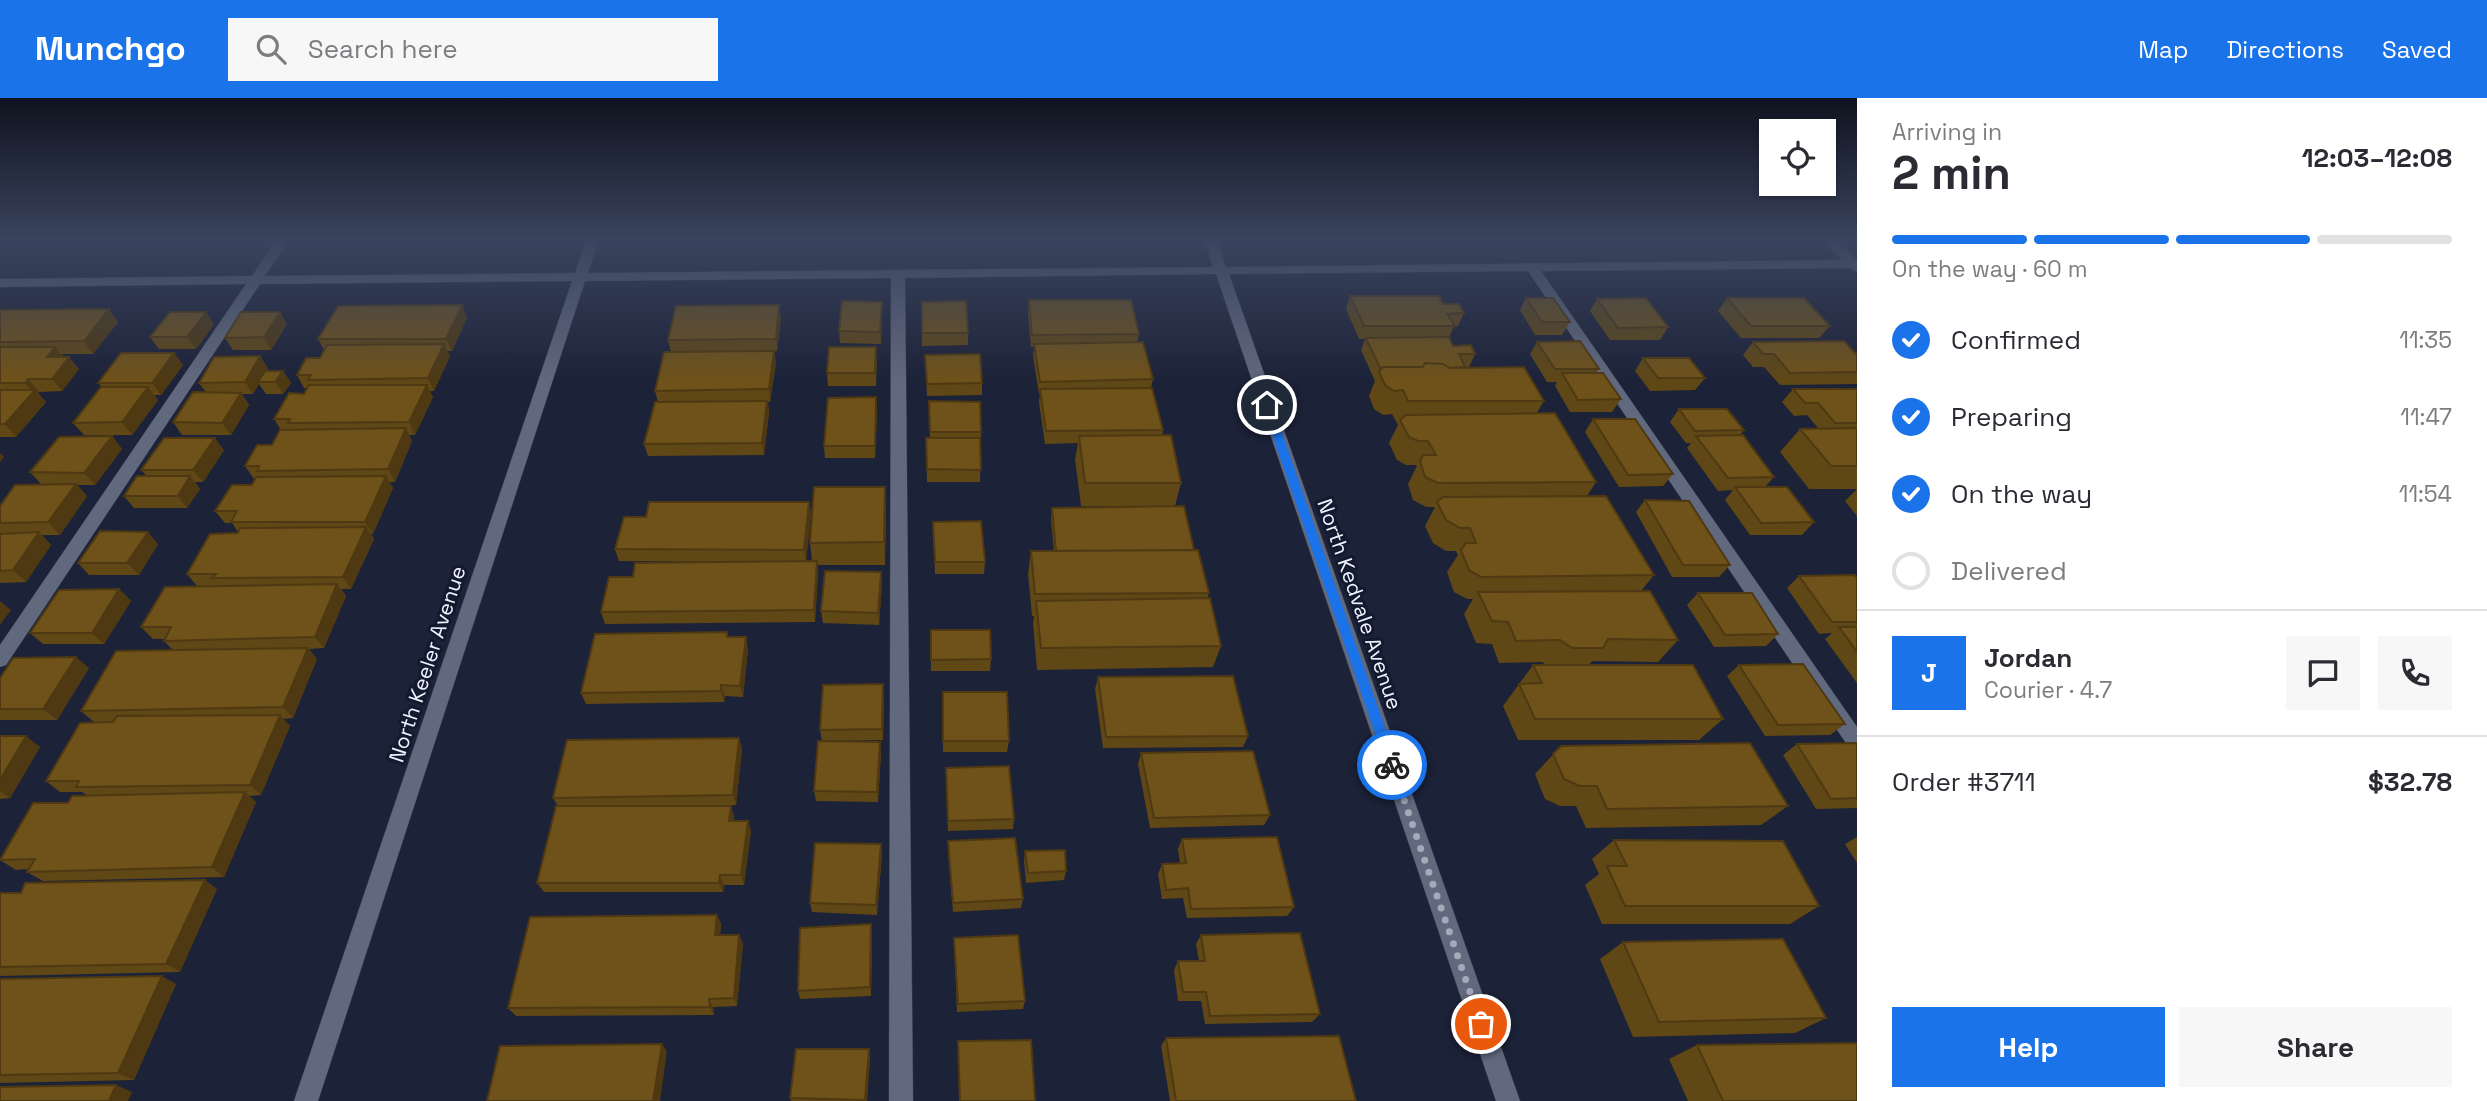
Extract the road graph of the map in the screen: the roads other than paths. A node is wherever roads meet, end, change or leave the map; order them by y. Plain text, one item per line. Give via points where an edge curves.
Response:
1 (251, 288) edge
2 (576, 288) edge
3 (898, 288) edge
4 (1227, 288) edge
5 (1546, 288) edge
6 (0, 660) edge
7 (1857, 743) edge
8 (306, 1101) edge
9 (901, 1101) edge
10 (1508, 1101) edge

1 - 6 street
2 - 8 street, North Keeler Avenue
3 - 9 street
4 - 10 street, North Kedvale Avenue
5 - 7 street

